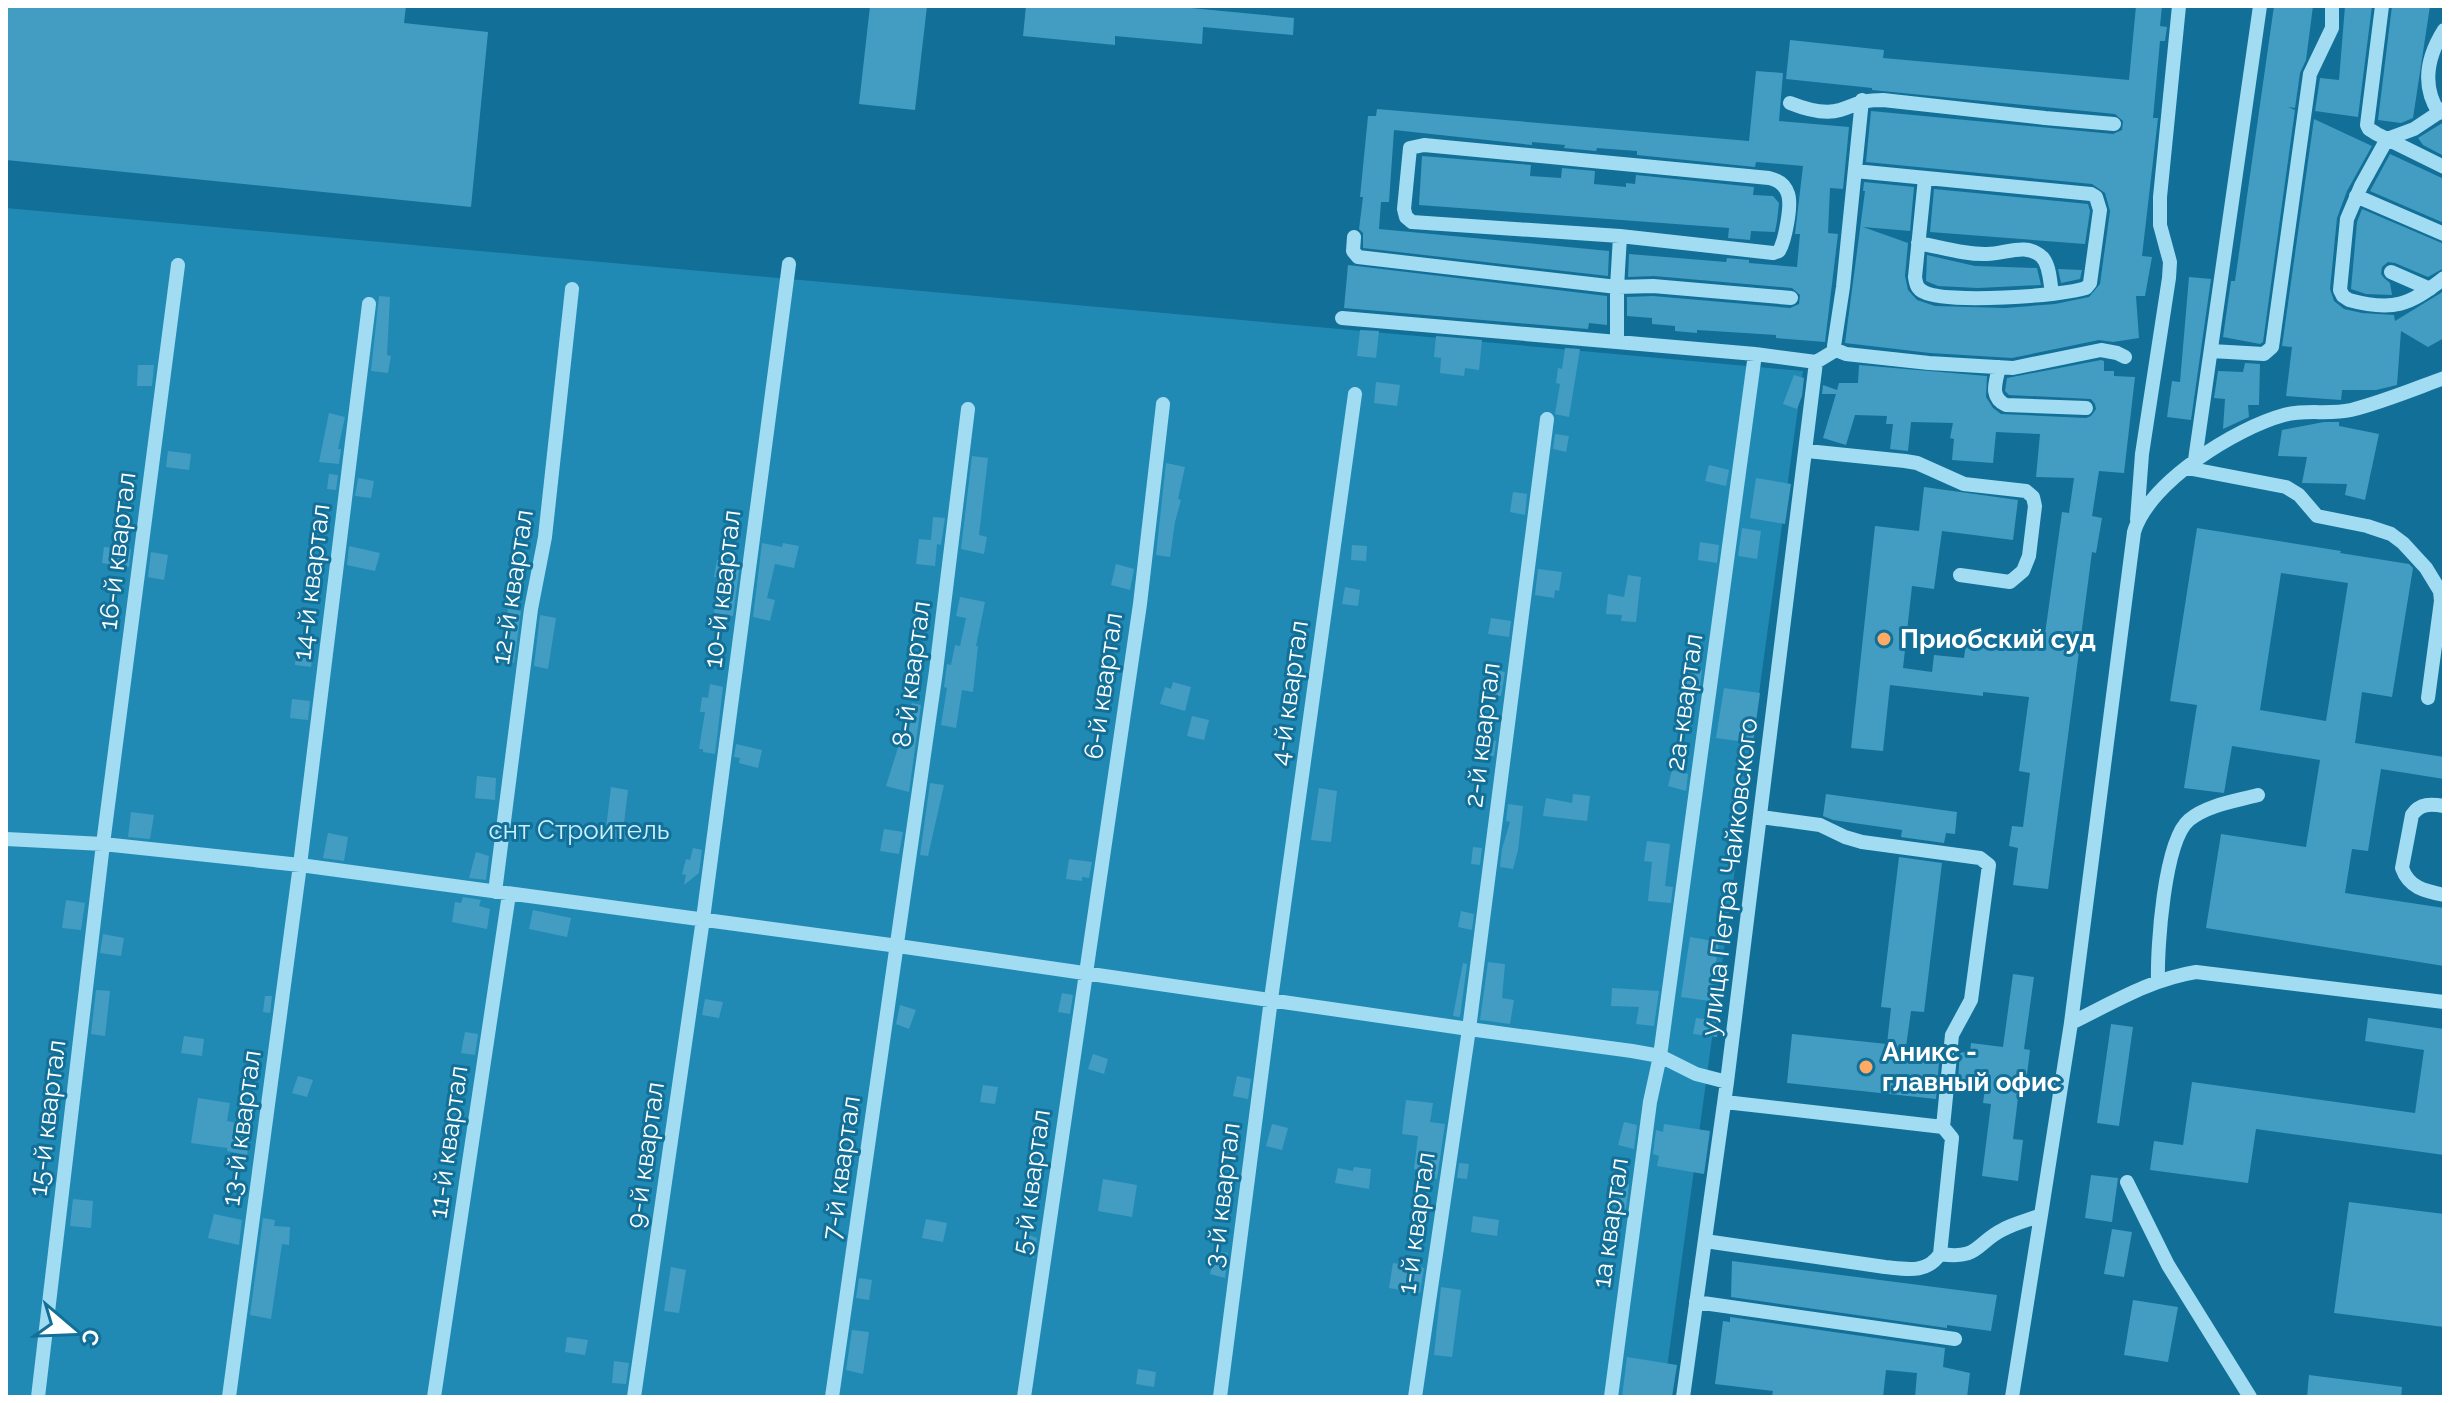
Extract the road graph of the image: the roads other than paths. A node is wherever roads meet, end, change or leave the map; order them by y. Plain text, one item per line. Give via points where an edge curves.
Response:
1 (2179, 6) edge
2 (2260, 6) edge
3 (2332, 6) edge
4 (2382, 6) edge
5 (2444, 30) edge
6 (1862, 100) junction
7 (1790, 103) dead end
8 (2442, 111) edge
9 (2114, 124) dead end
10 (2387, 139) junction
11 (2444, 167) edge
12 (1855, 171) junction
13 (1925, 178) junction
14 (2356, 196) junction
15 (2444, 234) edge
16 (1620, 236) junction
17 (1354, 237) dead end
18 (1918, 243) junction
19 (789, 264) dead end
20 (178, 265) dead end
21 (2391, 272) dead end
22 (2444, 278) edge
23 (1617, 287) junction
24 (572, 289) dead end
25 (2430, 289) junction
26 (2052, 293) junction
27 (1791, 298) dead end
28 (369, 304) dead end
29 (1342, 318) dead end
30 (1617, 342) junction
31 (1836, 350) junction
32 (2211, 351) junction
33 (1755, 354) junction
34 (2125, 357) dead end
35 (1816, 362) junction
36 (1999, 367) junction
37 (2444, 378) edge
38 (1355, 394) dead end
39 (1163, 404) dead end
40 (2086, 408) dead end
41 (968, 409) dead end
42 (1547, 419) dead end
43 (1807, 451) junction
44 (2191, 464) junction
45 (2136, 524) junction
46 (1960, 575) dead end
47 (2428, 698) dead end
48 (2258, 795) dead end
49 (2444, 806) edge
50 (1761, 817) junction
51 (6, 839) edge
52 (103, 844) junction
53 (300, 865) junction
54 (502, 893) junction
55 (2444, 895) edge
56 (703, 919) junction
57 (898, 946) junction
58 (1085, 974) junction
59 (2158, 981) junction
60 (1271, 999) junction
61 (2444, 1002) edge
62 (2071, 1023) junction
63 (1469, 1029) junction
64 (1660, 1056) junction
65 (1465, 1057) joint
66 (1727, 1082) junction
67 (1725, 1102) junction
68 (1943, 1127) junction
69 (2127, 1182) dead end
70 (2041, 1215) junction
71 (1705, 1241) junction
72 (1940, 1254) junction
73 (1696, 1302) junction
74 (1955, 1339) dead end
75 (38, 1397) edge
76 (229, 1397) edge
77 (434, 1397) edge
78 (634, 1397) edge
79 (832, 1397) edge
80 (1024, 1397) edge
81 (1220, 1397) edge
82 (1415, 1397) edge
83 (1611, 1397) edge
84 (1683, 1397) edge
85 (2012, 1397) edge
86 (2250, 1397) edge

1 - 45 street via 2160,197 2169,278
2 - 32 street
3 - 32 street via 2332,28 2310,74 2272,347 2264,354
4 - 10 street via 2367,125
5 - 8 street via 2427,82 2431,99
6 - 7 street via 1825,112
6 - 9 street
6 - 12 street
8 - 10 street
10 - 11 street
10 - 14 street
12 - 13 street
12 - 31 street
13 - 18 street
13 - 26 street via 2096,197 2100,210 2090,283 2080,290
14 - 15 street
14 - 25 street via 2347,219 2339,283 2343,296 2395,306
16 - 16 street via 1412,222 1404,209 1410,148 1424,145 1769,178 1781,183 1789,197 1782,247 1773,253
16 - 23 street
17 - 23 street via 1358,257
18 - 26 street via 1985,255 2029,250 2046,262
18 - 26 street via 1916,286 1928,294 1972,298
19 - 56 street, 10-й квартал
20 - 52 street, 16-й квартал
21 - 25 street
22 - 25 street
23 - 27 street
23 - 30 street
24 - 54 street, 12-й квартал
28 - 53 street, 14-й квартал
29 - 30 street
30 - 33 street
31 - 35 street
31 - 36 street
32 - 44 street
33 - 35 street
33 - 64 street, 2а-квартал
34 - 36 street via 2101,350
35 - 43 street, улица Петра Чайковского
36 - 40 street via 1994,394 2006,405
37 - 44 street via 2352,409 2280,416 2242,431
38 - 60 street, 4-й квартал
39 - 58 street, 6-й квартал via 1140,604
41 - 57 street, 8-й квартал
42 - 63 street, 2-й квартал
43 - 46 street via 1917,463 1964,484 2026,491 2033,497 2023,571 2010,582
43 - 50 street, улица Петра Чайковского
44 - 45 street via 2155,497
44 - 47 street via 2286,487 2317,516 2379,529 2403,543 2440,591
45 - 62 street
48 - 59 street via 2203,812 2179,833 2159,930
49 - 55 street via 2429,804 2415,810 2402,868 2417,888
50 - 66 street, улица Петра Чайковского
50 - 68 street via 1820,825 1862,842 1980,858 1989,865 1971,1000 1952,1035
51 - 52 street
52 - 53 street
52 - 75 street, 15-й квартал
53 - 54 street
53 - 76 street, 13-й квартал
54 - 56 street
54 - 77 street, 11-й квартал
56 - 57 street
56 - 78 street, 9-й квартал
57 - 58 street
57 - 79 street, 7-й квартал
58 - 60 street
58 - 80 street, 5-й квартал
59 - 61 street via 2210,973
59 - 62 street
60 - 63 street
60 - 81 street, 3-й квартал
62 - 70 street
63 - 64 street
63 - 65 street, 2-й квартал
64 - 66 street
64 - 83 street, 1а квартал
65 - 82 street, 1-й квартал
66 - 67 street, улица Петра Чайковского
67 - 68 street
67 - 71 street, улица Петра Чайковского
68 - 72 street via 1952,1138
69 - 86 street via 2168,1265
70 - 72 street via 2002,1229 1969,1254
70 - 85 street
71 - 72 street via 1907,1269 1927,1267
71 - 73 street, улица Петра Чайковского
73 - 74 street
73 - 84 street, улица Петра Чайковского

